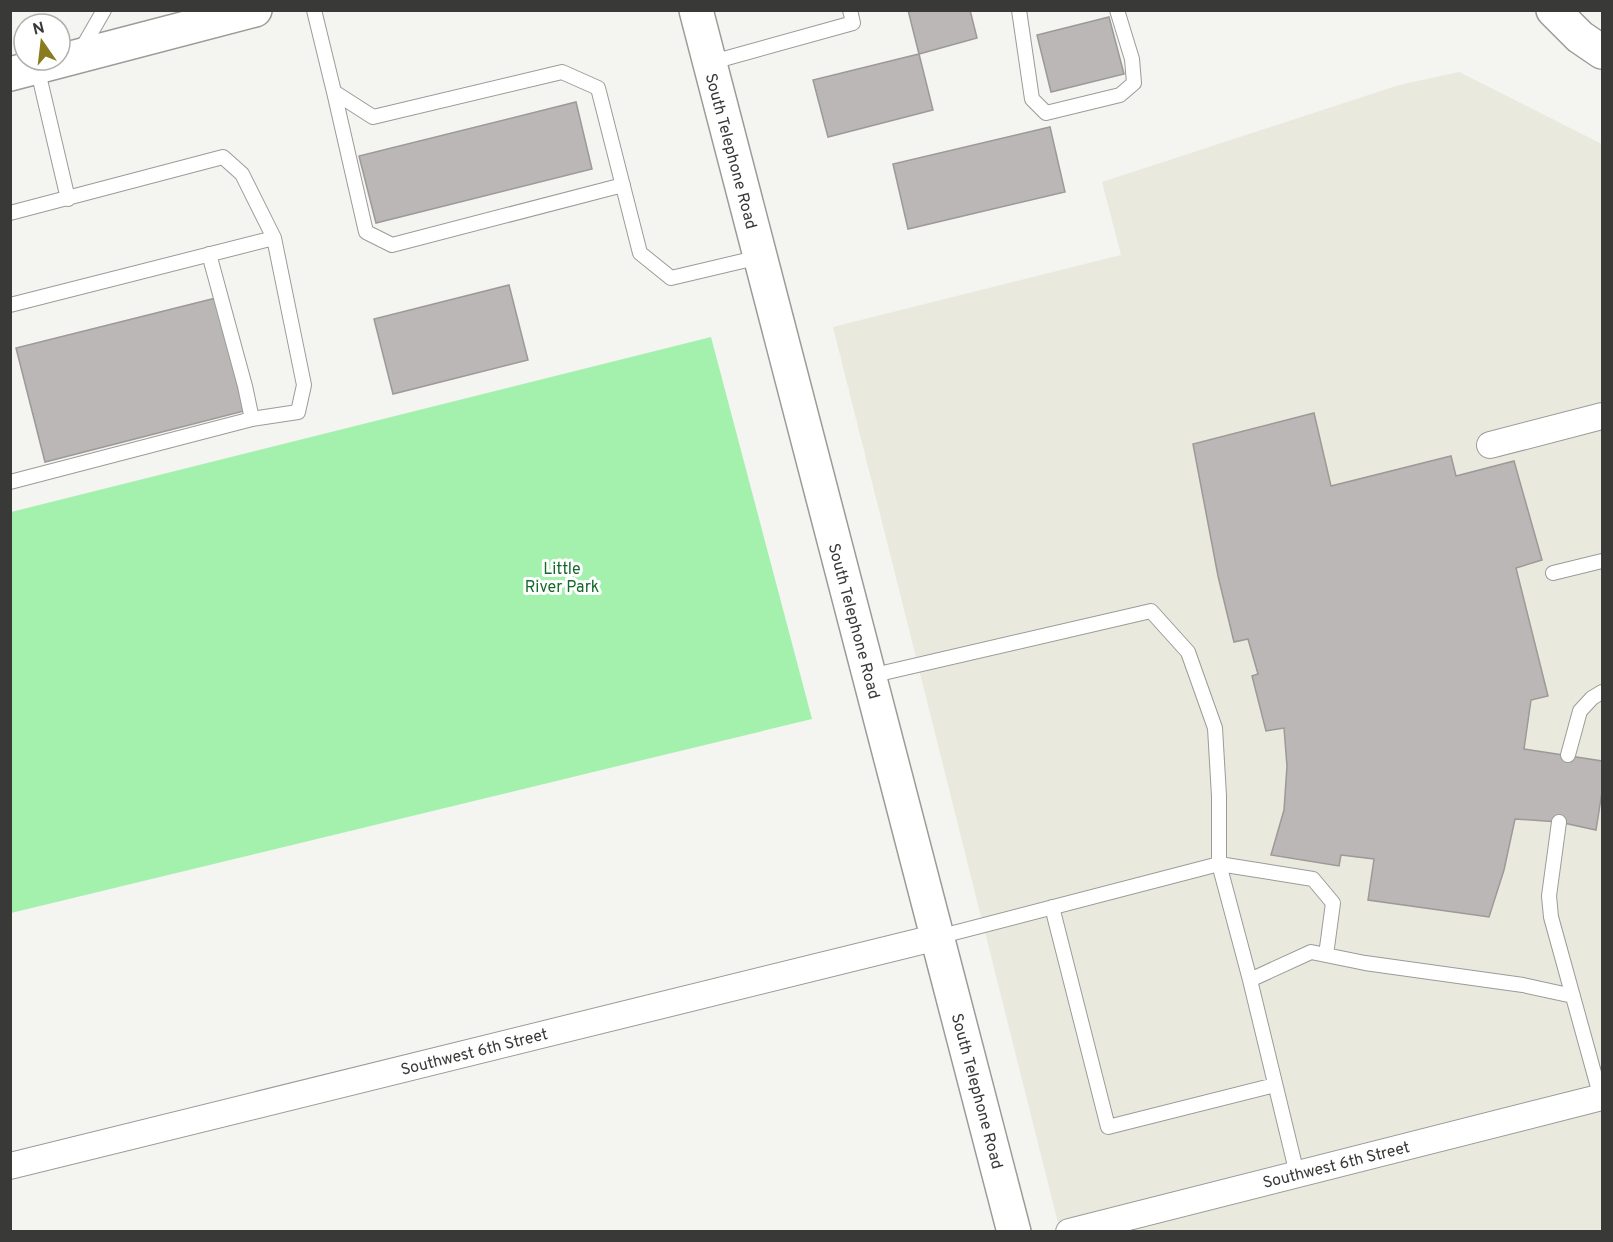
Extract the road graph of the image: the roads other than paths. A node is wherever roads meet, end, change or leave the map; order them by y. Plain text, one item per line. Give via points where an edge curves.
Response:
1 (104, 10) edge
2 (255, 10) edge
3 (314, 10) edge
4 (696, 10) edge
5 (850, 10) edge
6 (1018, 10) edge
7 (1117, 10) edge
8 (1553, 10) edge
9 (1602, 52) edge
10 (77, 56) junction
11 (72, 57) edge
12 (709, 63) junction
13 (25, 72) edge
14 (334, 92) junction
15 (622, 184) junction
16 (69, 199) junction
17 (10, 213) edge
18 (274, 238) junction
19 (209, 254) junction
20 (760, 257) junction
21 (10, 305) edge
22 (1602, 416) edge
23 (252, 419) junction
24 (1490, 445) dead end
25 (10, 482) edge
26 (1602, 561) edge
27 (1554, 573) dead end
28 (870, 676) junction
29 (1602, 692) edge
30 (1568, 755) dead end
31 (1559, 822) dead end
32 (1219, 864) junction
33 (1052, 907) junction
34 (938, 937) junction
35 (1326, 955) junction
36 (1250, 980) junction
37 (1573, 996) junction
38 (1275, 1084) junction
39 (1602, 1098) edge
40 (10, 1166) edge
41 (1297, 1174) junction
42 (1014, 1232) edge
43 (1069, 1232) edge

1 - 10 lane
2 - 10 main road
3 - 14 lane
4 - 12 main road, South Telephone Road
5 - 12 lane via 853,23
6 - 7 lane via 1032,99 1046,113 1120,95 1134,83 1132,59
8 - 9 main road
10 - 11 main road
12 - 20 main road, South Telephone Road
13 - 16 lane
14 - 15 lane via 373,117 562,72 598,88
14 - 15 lane via 366,231 392,245
15 - 20 lane via 640,253 671,278
16 - 17 lane
16 - 18 lane via 223,157 242,174
18 - 19 lane
18 - 23 lane via 304,385 298,412
19 - 21 lane
19 - 23 lane
20 - 28 main road, South Telephone Road
22 - 24 street
23 - 25 lane
26 - 27 lane
28 - 32 lane via 1151,610 1188,652 1215,728
28 - 34 main road, South Telephone Road
29 - 30 lane via 1580,711
31 - 37 lane via 1549,896
32 - 33 lane
32 - 35 lane via 1313,879 1333,903
32 - 36 lane
33 - 34 lane
33 - 38 lane via 1108,1127
34 - 40 street, Southwest 6th Street
34 - 42 main road, South Telephone Road
35 - 36 lane via 1311,952
35 - 37 lane
36 - 38 lane
37 - 39 lane
38 - 41 lane
39 - 41 street, Southwest 6th Street
41 - 43 street, Southwest 6th Street

